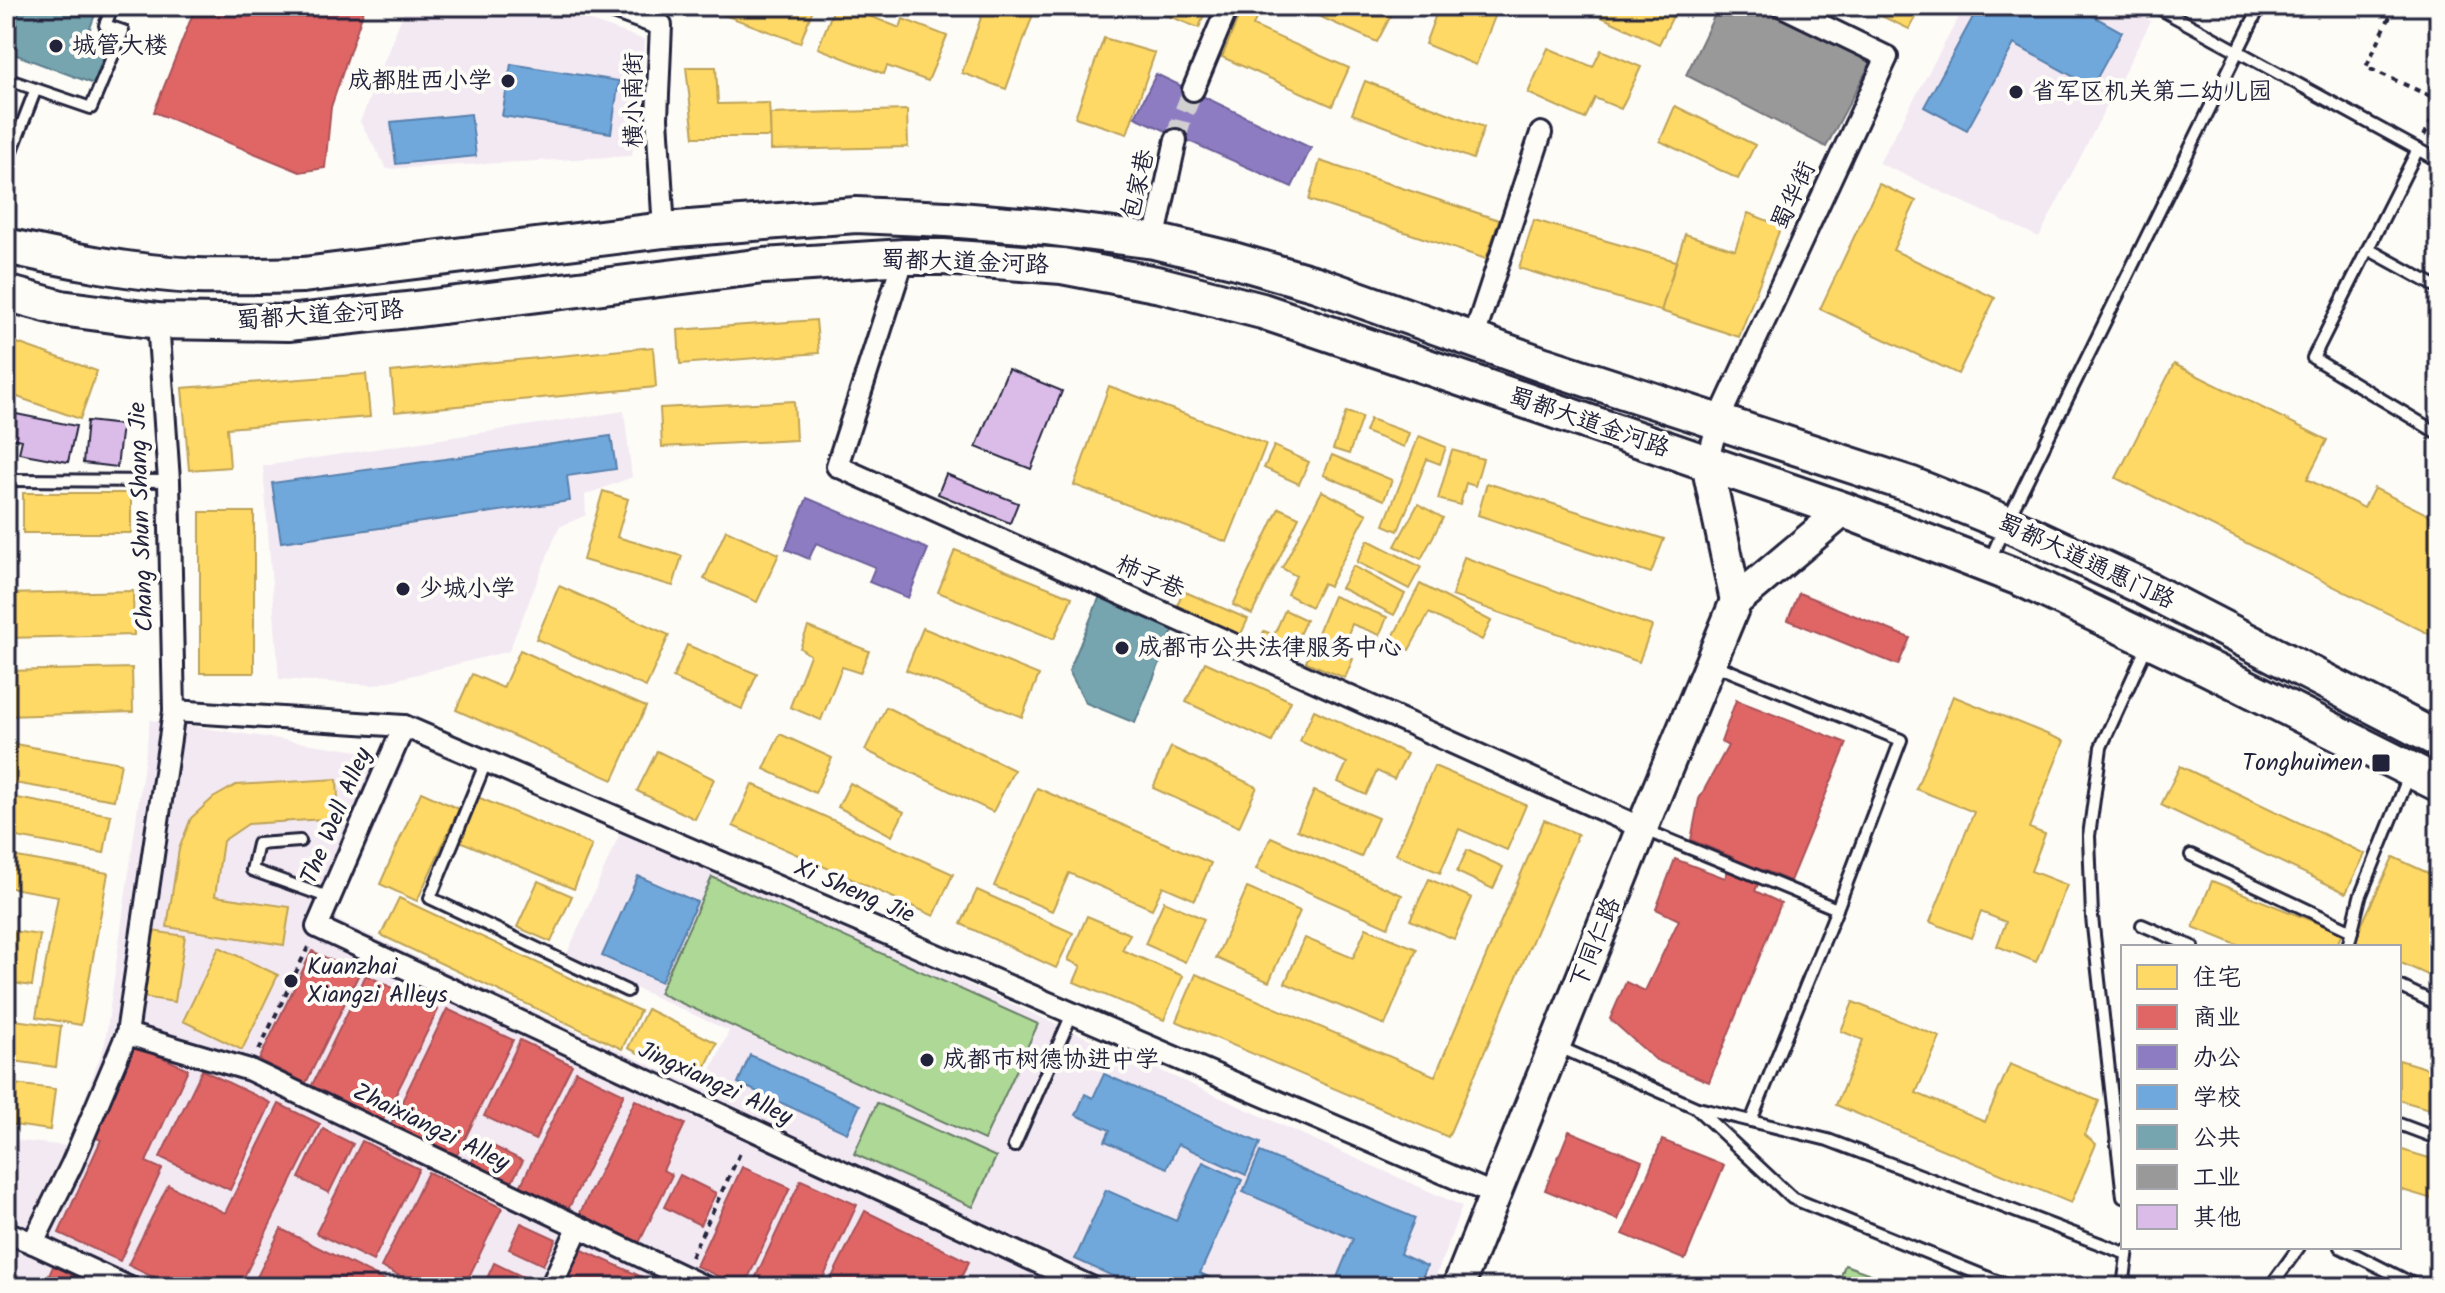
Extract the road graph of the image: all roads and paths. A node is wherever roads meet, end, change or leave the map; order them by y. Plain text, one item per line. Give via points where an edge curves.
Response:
1 (113, 6) edge
2 (608, 6) edge
3 (1228, 6) edge
4 (1782, 6) edge
5 (2155, 6) edge
6 (2260, 6) edge
7 (2395, 6) edge
8 (2237, 51) junction
9 (6, 79) edge
10 (1193, 90) tunnel mouth
11 (35, 91) junction
12 (2439, 102) edge
13 (1541, 133) dead end
14 (1176, 140) tunnel mouth
15 (2418, 149) junction
16 (2439, 161) edge
17 (6, 166) edge
18 (664, 230) junction
19 (1154, 241) junction
20 (6, 246) edge
21 (2368, 249) junction
22 (904, 257) junction
23 (2439, 288) edge
24 (6, 293) edge
25 (158, 321) junction
26 (1473, 340) junction
27 (1718, 421) junction
28 (2439, 434) edge
29 (1707, 464) junction
30 (1861, 467) junction
31 (6, 480) edge
32 (169, 481) junction
33 (1844, 510) junction
34 (2006, 523) junction
35 (1988, 566) junction
36 (1736, 601) junction
37 (2150, 640) junction
38 (1710, 663) junction
39 (174, 711) junction
40 (404, 726) junction
41 (2439, 740) edge
42 (486, 762) junction
43 (2425, 777) edge
44 (1642, 828) junction
45 (300, 841) dead end
46 (2191, 855) dead end
47 (330, 898) junction
48 (1837, 909) junction
49 (2142, 925) dead end
50 (317, 927) junction
51 (2352, 931) junction
52 (2188, 945) edge
53 (2348, 945) edge
54 (2401, 987) edge
55 (627, 991) dead end
56 (2439, 1005) edge
57 (1072, 1014) junction
58 (127, 1034) junction
59 (1555, 1045) junction
60 (250, 1070) junction
61 (1695, 1107) junction
62 (1751, 1121) junction
63 (2401, 1125) edge
64 (752, 1129) junction
65 (2439, 1139) edge
66 (1014, 1146) dead end
67 (2121, 1179) edge
68 (1495, 1195) junction
69 (578, 1228) junction
70 (6, 1232) edge
71 (33, 1243) junction
72 (2121, 1248) edge
73 (2298, 1249) edge
74 (2344, 1249) edge
75 (2127, 1250) edge
76 (682, 1277) junction
77 (128, 1287) edge
78 (551, 1287) edge
79 (705, 1287) edge
80 (1091, 1287) edge
81 (1458, 1287) edge
82 (2011, 1287) edge
83 (2123, 1287) edge
84 (2270, 1287) edge
85 (2419, 1287) edge

1 - 11 lane via 105,25 123,31 91,108
2 - 18 street, 横小南街 via 661,25 657,118
3 - 10 street
4 - 27 street, 蜀华街 via 1887,57
5 - 8 lane
6 - 8 lane
7 - 12 path via 2366,67
8 - 15 lane
8 - 34 lane
9 - 11 lane
11 - 17 lane
12 - 15 path
13 - 26 street
14 - 19 street, 包家巷
15 - 16 lane
15 - 21 lane
18 - 19 main road, 蜀都大道金河路 via 856,215 1045,227
18 - 20 main road, 蜀都大道金河路 via 252,277 151,272
19 - 26 main road, 蜀都大道金河路 via 1316,284
21 - 23 lane
21 - 28 lane via 2313,358
22 - 25 main road, 蜀都大道金河路 via 764,266 288,323
22 - 29 main road, 蜀都大道金河路 via 1062,266 1248,307
22 - 44 street, 柿子巷 via 837,466
24 - 25 main road, 蜀都大道金河路 via 61,308
25 - 32 street, Chang Shun Shang Jie
26 - 27 main road, 蜀都大道金河路
27 - 29 street, 蜀华街
27 - 30 main road, 蜀都大道通惠门路
29 - 30 main road
29 - 33 main road, 蜀都大道金河路
29 - 36 street
30 - 34 main road, 蜀都大道通惠门路
31 - 32 lane
32 - 39 street, Chang Shun Shang Jie
33 - 35 main road, 蜀都大道通惠门路
33 - 36 street, 下同仁路
34 - 35 lane
34 - 41 main road, 蜀都大道通惠门路 via 2137,584
35 - 37 main road, 蜀都大道通惠门路
36 - 38 street, 下同仁路
37 - 43 main road, 蜀都大道通惠门路
37 - 67 lane via 2101,747 2089,836 2092,917
38 - 44 street, 下同仁路
38 - 48 lane via 1901,740
39 - 40 street, Xi Sheng Jie
39 - 58 street, Chang Shun Shang Jie
40 - 42 street, Xi Sheng Jie
40 - 47 street, The Well Alley
42 - 55 lane via 430,898
42 - 57 street, Xi Sheng Jie
43 - 51 lane via 2360,897
44 - 48 lane
44 - 59 street, 下同仁路
45 - 47 lane via 258,844 252,870
46 - 51 lane
47 - 50 street, The Well Alley
48 - 62 lane
49 - 52 lane
50 - 60 path
50 - 64 street, Jingxiangzi Alley
51 - 53 lane
54 - 56 lane
57 - 66 lane
57 - 68 street, Xi Sheng Jie
58 - 60 street, Zhaixiangzi Alley
58 - 71 street, Chang Shun Shang Jie
59 - 61 lane
59 - 68 street, 下同仁路
60 - 69 street, Zhaixiangzi Alley
61 - 62 lane
61 - 82 lane via 1792,1198
62 - 72 lane via 1828,1140
63 - 65 lane
64 - 76 path
64 - 80 street, Jingxiangzi Alley
68 - 81 street, 下同仁路
69 - 76 street, Zhaixiangzi Alley
69 - 78 street
70 - 71 street
71 - 77 street
73 - 84 lane
74 - 85 lane
75 - 83 lane
76 - 79 street, Zhaixiangzi Alley

